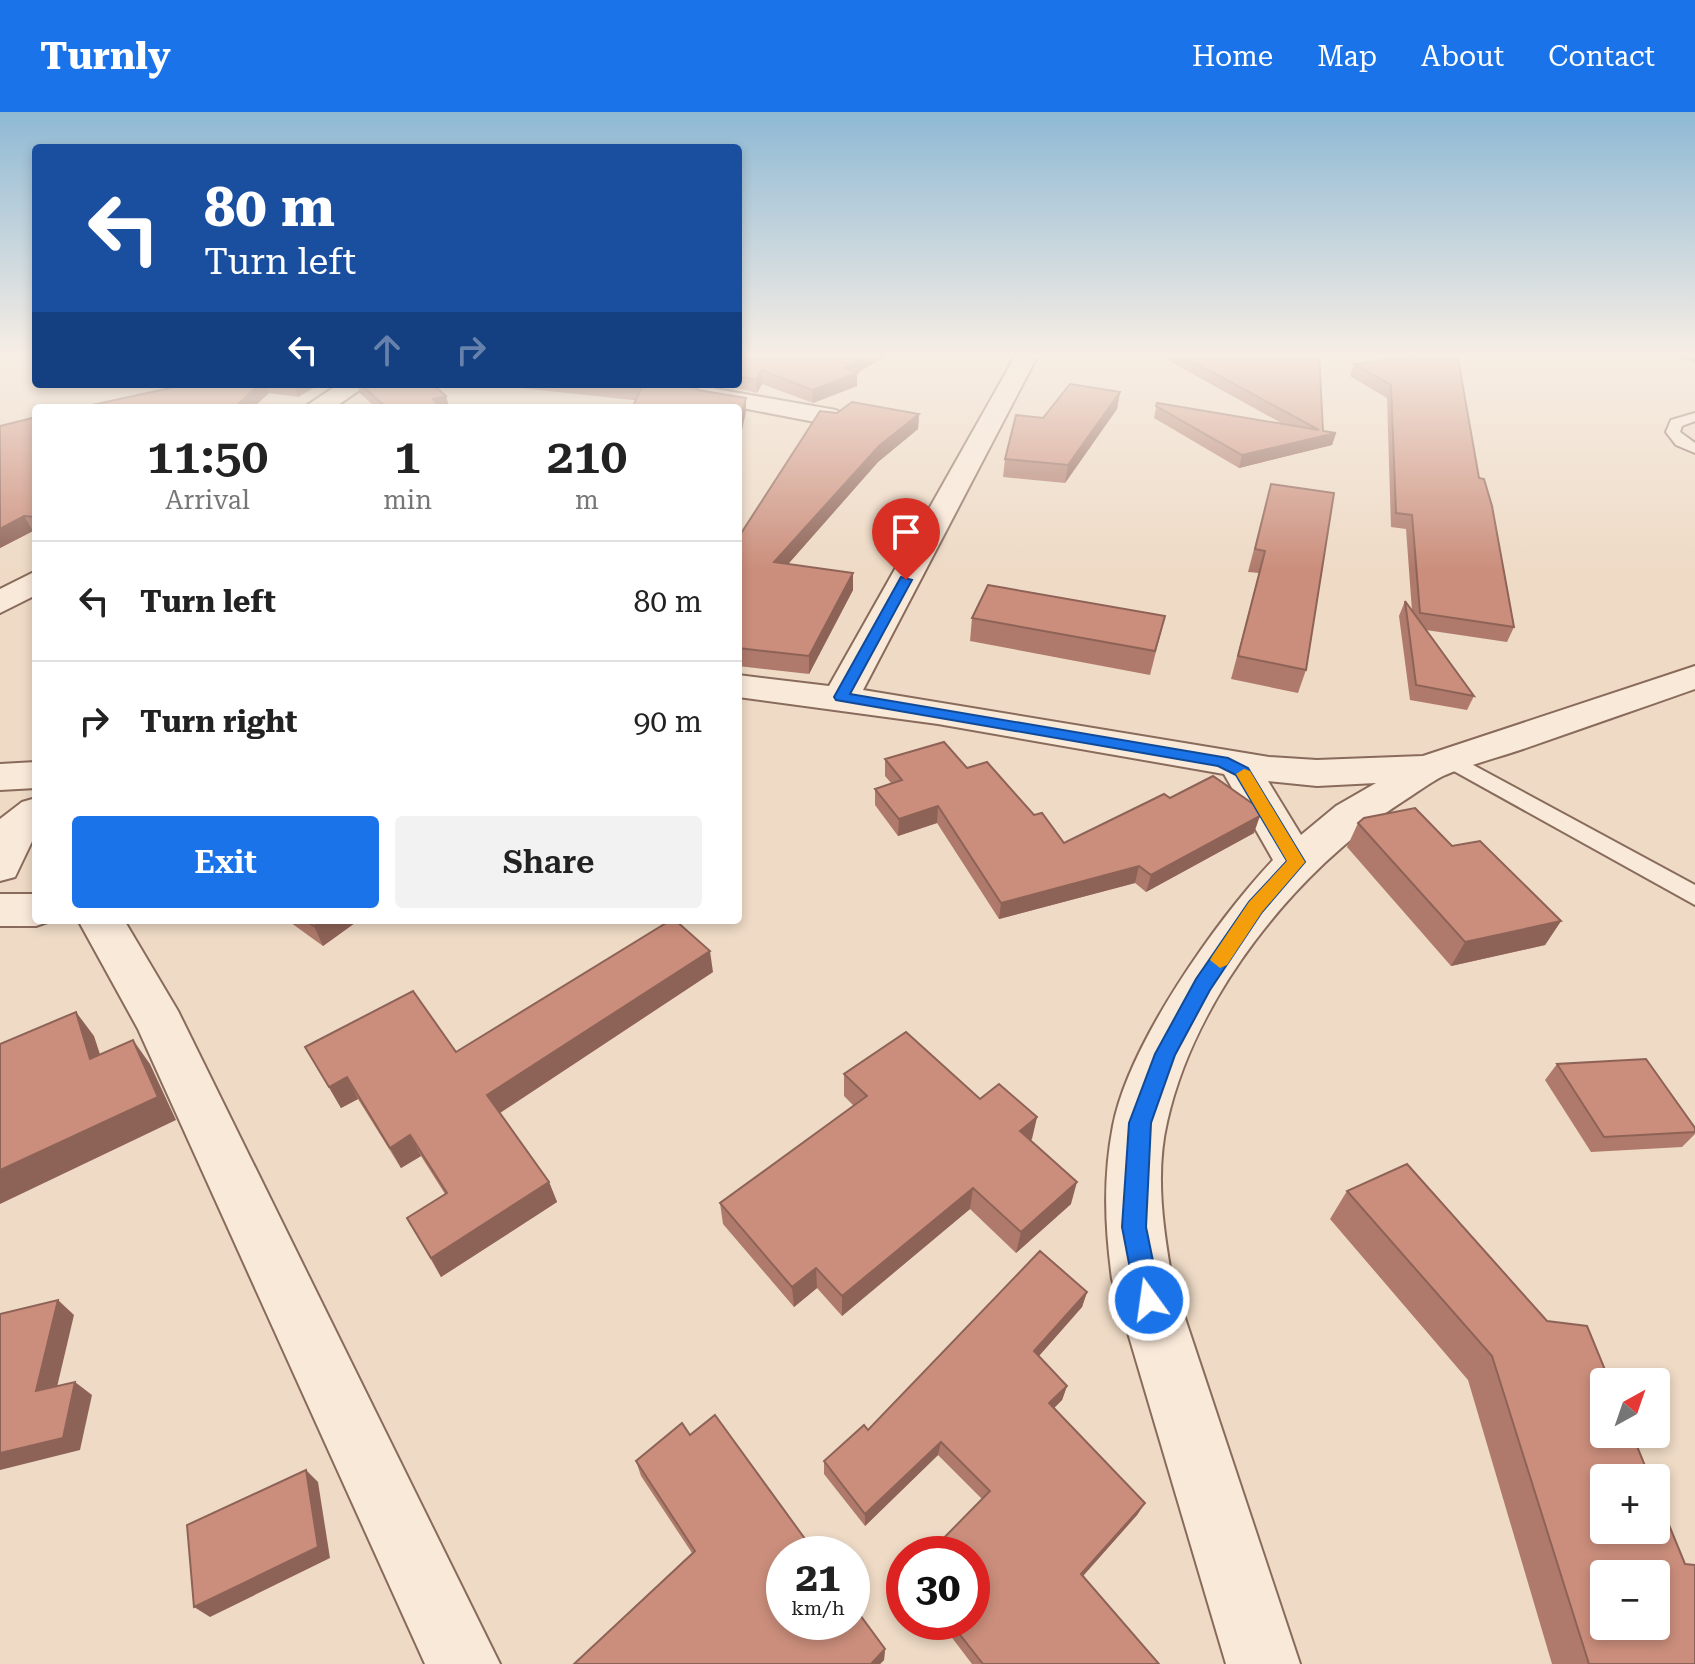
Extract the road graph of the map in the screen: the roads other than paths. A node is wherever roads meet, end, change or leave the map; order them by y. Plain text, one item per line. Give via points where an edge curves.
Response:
1 (991, 425) edge
2 (1675, 425) edge
3 (1695, 449) edge
4 (32, 583) edge
5 (0, 603) edge
6 (1695, 677) edge
7 (742, 686) edge
8 (841, 697) junction
9 (1440, 764) junction
10 (1232, 767) junction
11 (32, 775) edge
12 (0, 777) edge
13 (32, 815) edge
14 (1351, 816) junction
15 (1296, 862) junction
16 (0, 866) edge
17 (1695, 896) edge
18 (0, 910) edge
19 (32, 910) edge
20 (103, 924) edge
21 (463, 1664) edge
22 (1263, 1664) edge

1 - 8 street
2 - 3 lane via 1673,432 1681,442
4 - 5 street
6 - 9 street
7 - 8 street
8 - 10 street
9 - 10 street via 1317,773
9 - 14 street
9 - 17 lane
10 - 14 street
10 - 15 street
11 - 12 street
13 - 16 street via 13,830
14 - 15 street
15 - 22 street via 1255,907 1165,1054 1140,1123 1134,1175 1142,1279
18 - 19 street
20 - 21 street via 161,1025

